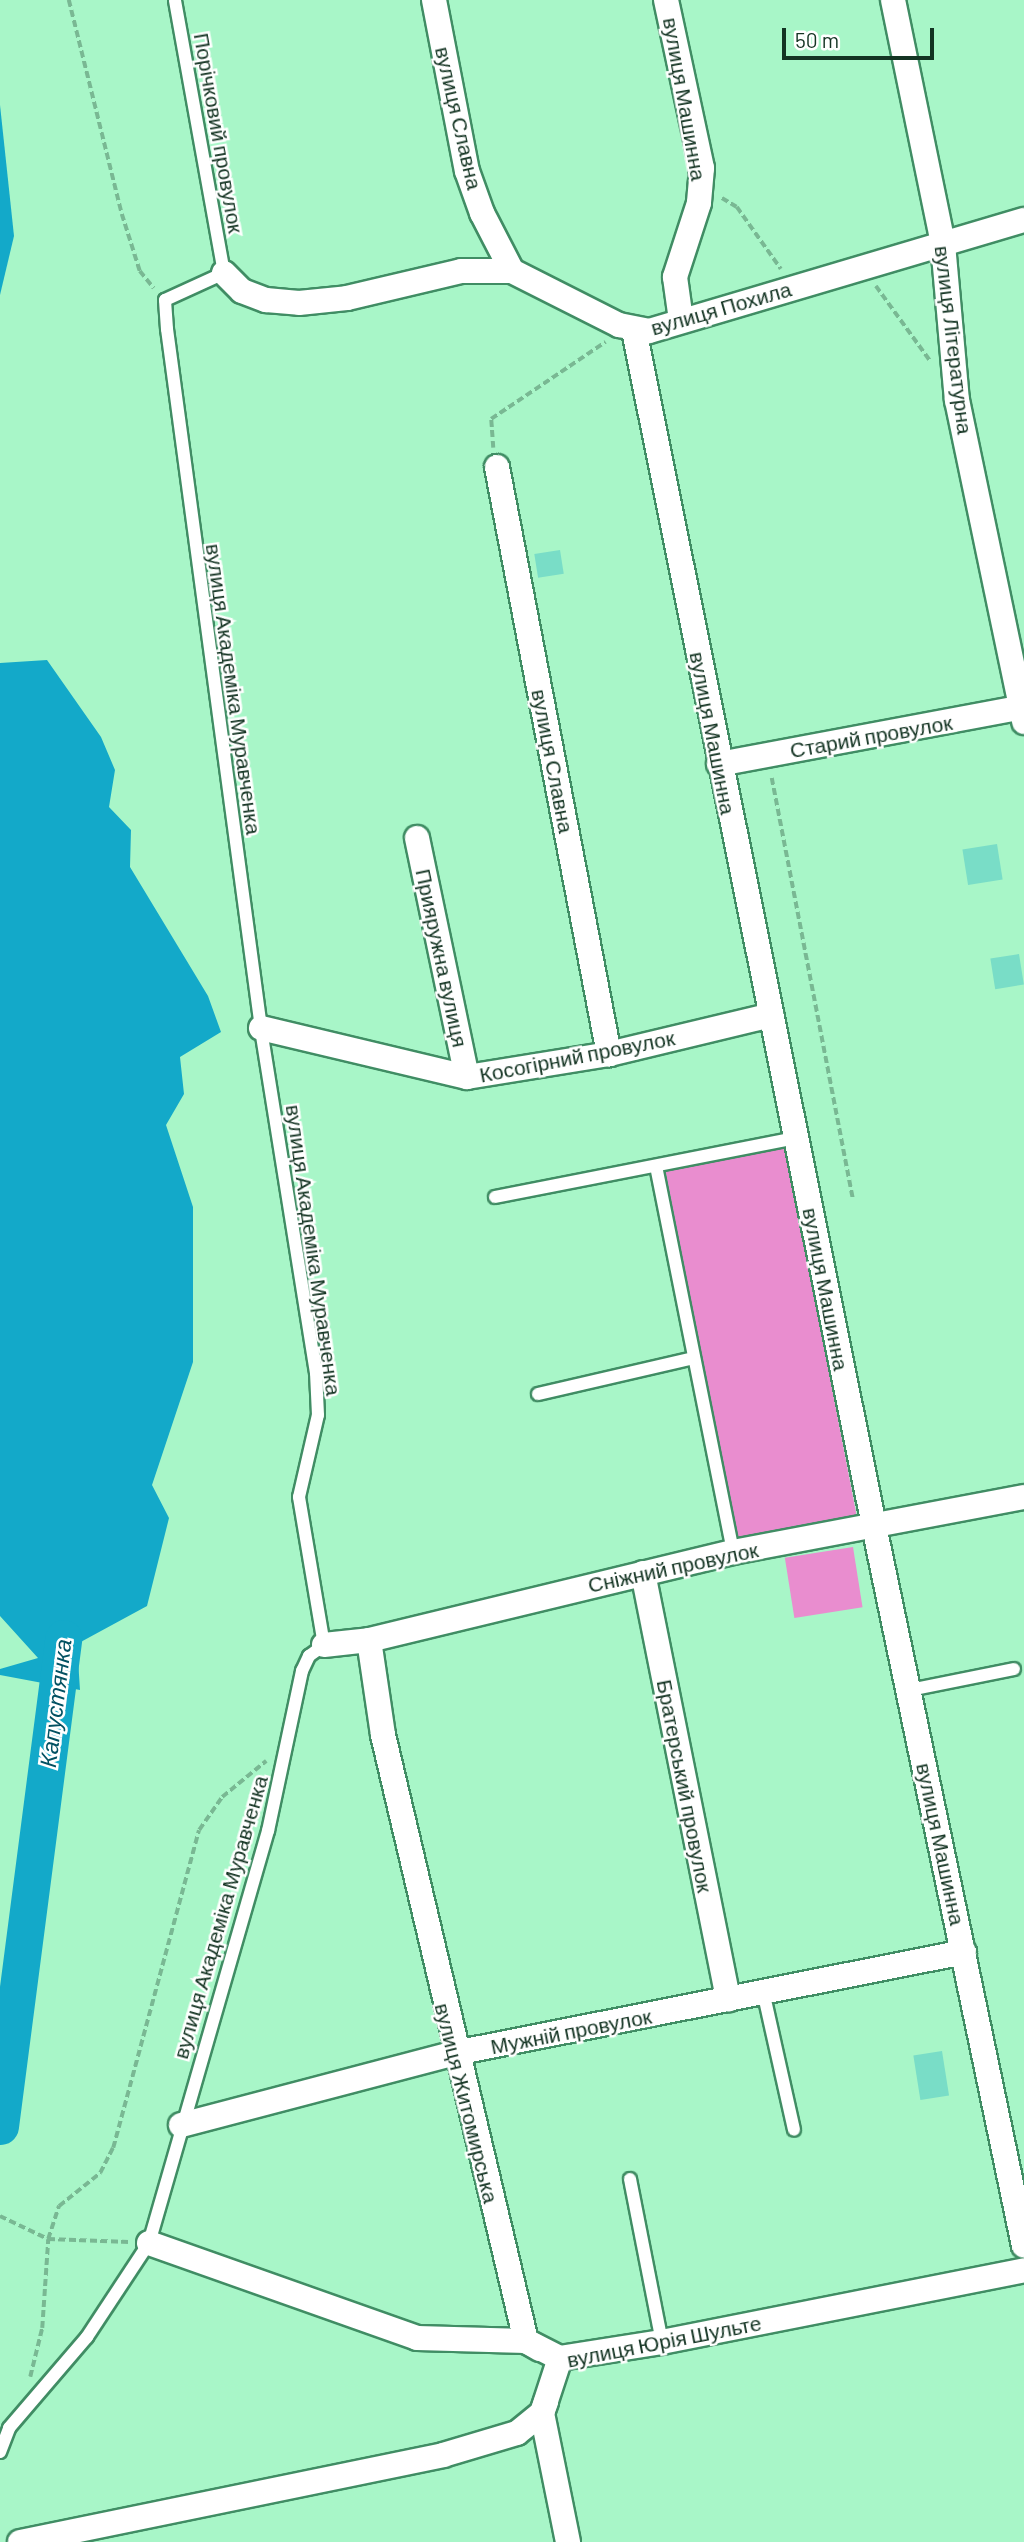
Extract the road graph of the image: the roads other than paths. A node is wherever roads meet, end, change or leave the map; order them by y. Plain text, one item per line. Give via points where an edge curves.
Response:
1 (176, 0) edge
2 (434, 0) edge
3 (666, 0) edge
4 (893, 0) edge
5 (1024, 220) edge
6 (943, 244) junction
7 (512, 271) junction
8 (225, 273) junction
9 (681, 320) junction
10 (634, 330) junction
11 (496, 467) road end
12 (1023, 712) edge
13 (719, 764) junction
14 (417, 838) dead end
15 (771, 1015) junction
16 (261, 1028) junction
17 (609, 1054) junction
18 (467, 1077) junction
19 (796, 1138) junction
20 (656, 1166) junction
21 (495, 1197) dead end
22 (694, 1358) junction
23 (538, 1394) dead end
24 (1024, 1497) edge
25 (874, 1526) junction
26 (733, 1552) junction
27 (643, 1573) junction
28 (369, 1640) junction
29 (324, 1645) junction
30 (1014, 1669) dead end
31 (909, 1690) junction
32 (964, 1952) junction
33 (763, 1991) junction
34 (728, 2000) junction
35 (455, 2053) junction
36 (181, 2125) junction
37 (794, 2130) dead end
38 (630, 2179) dead end
39 (149, 2243) junction
40 (1024, 2246) edge
41 (1024, 2270) edge
42 (526, 2342) junction
43 (662, 2342) junction
44 (560, 2358) junction
45 (542, 2413) junction
46 (0, 2452) edge
47 (20, 2542) edge
48 (568, 2542) edge

1 - 8 lane, Порічковий провулок
2 - 7 street, вулиця Славна via 467,171 482,214
3 - 9 street, вулиця Машинна via 702,186 675,277
4 - 6 street, вулиця Літературна
5 - 6 street, вулиця Похила
6 - 9 street, вулиця Похила
6 - 12 street, вулиця Літературна via 957,400
7 - 8 street, вулиця Похила via 461,271 347,298 299,303 266,300 242,291
7 - 10 street, вулиця Похила
8 - 16 lane, вулиця Академіка Муравченка via 164,300
9 - 10 street, вулиця Похила via 649,331
10 - 13 street, вулиця Машинна
11 - 17 street, вулиця Славна
12 - 13 street, Старий провулок
13 - 15 street, вулиця Машинна
14 - 18 street, Прияружна вулиця
15 - 17 street, Косогірний провулок
15 - 19 street, вулиця Машинна
16 - 18 street, Косогірний провулок
16 - 29 lane, вулиця Академіка Муравченка via 316,1373 318,1415 299,1497
17 - 18 street, Косогірний провулок
19 - 20 lane
19 - 25 street, вулиця Машинна
20 - 21 lane
20 - 22 lane
22 - 23 lane
22 - 26 lane
24 - 25 street, Сніжний провулок
25 - 26 street, Сніжний провулок
25 - 31 street, вулиця Машинна
26 - 27 street, Сніжний провулок
27 - 28 street, Сніжний провулок
27 - 34 street, Братерський провулок
28 - 29 street, Сніжний провулок
28 - 35 street, вулиця Житомирська via 383,1735
29 - 36 lane, вулиця Академіка Муравченка via 309,1656 302,1671 268,1831
30 - 31 lane
31 - 32 street, вулиця Машинна
32 - 33 street, Мужній провулок
32 - 40 street, вулиця Машинна
33 - 34 street, Мужній провулок
33 - 37 lane
34 - 35 street, Мужній провулок
35 - 36 street, Мужній провулок
35 - 42 street, вулиця Житомирська
36 - 39 lane, вулиця Академіка Муравченка
38 - 43 lane
39 - 42 street via 417,2338
39 - 46 lane, вулиця Академіка Муравченка via 87,2336 9,2428
41 - 43 street, вулиця Юрія Шульте
42 - 44 street
43 - 44 street, вулиця Юрія Шульте
44 - 45 street, вулиця Юрія Шульте
45 - 47 street via 516,2433 443,2455
45 - 48 street

